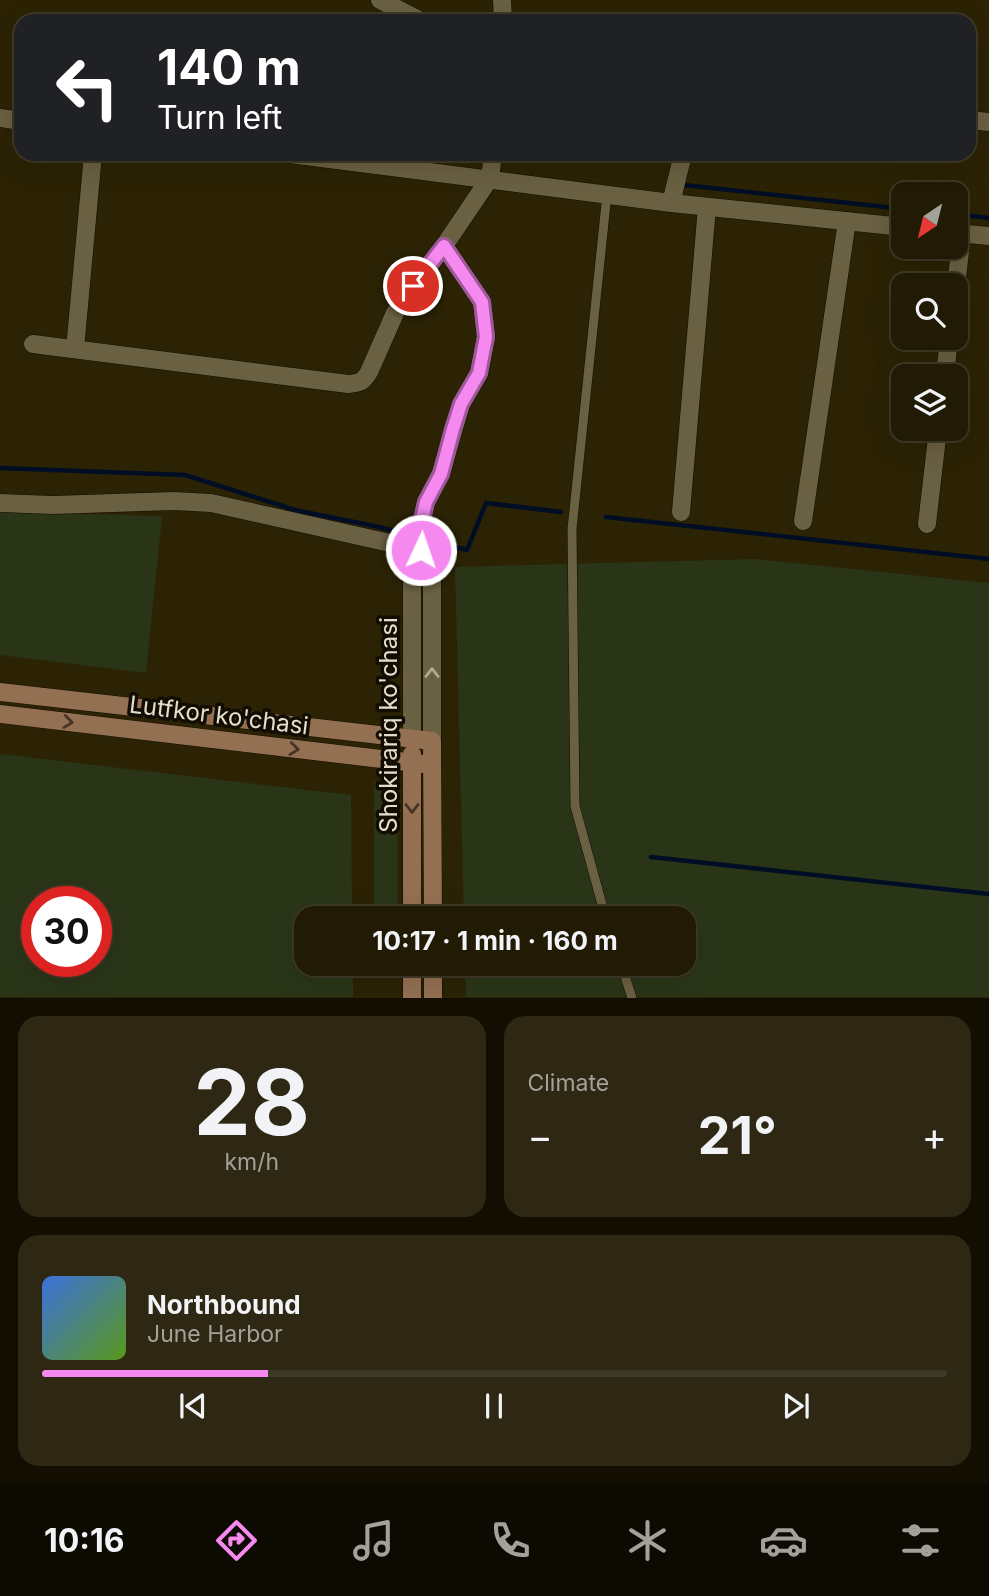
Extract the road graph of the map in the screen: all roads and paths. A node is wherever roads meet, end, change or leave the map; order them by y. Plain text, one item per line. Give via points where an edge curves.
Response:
1 (380, 0) edge
2 (407, 14) edge
3 (92, 161) edge
4 (348, 161) edge
5 (492, 161) edge
6 (681, 161) edge
7 (490, 178) junction
8 (607, 194) junction
9 (671, 203) junction
10 (707, 207) junction
11 (847, 221) junction
12 (891, 226) edge
13 (968, 234) edge
14 (989, 236) edge
15 (444, 246) junction
16 (33, 344) dead end
17 (75, 349) junction
18 (937, 441) edge
19 (0, 503) edge
20 (681, 512) dead end
21 (803, 521) dead end
22 (927, 524) dead end
23 (421, 559) junction
24 (0, 692) edge
25 (0, 714) edge
26 (412, 740) junction
27 (432, 741) junction
28 (412, 763) junction
29 (432, 765) junction
30 (412, 906) edge
31 (433, 906) edge
32 (602, 906) edge
33 (412, 976) edge
34 (433, 976) edge
35 (625, 976) edge
36 (412, 998) edge
37 (433, 998) edge
38 (632, 998) edge

1 - 2 street
3 - 17 street
4 - 7 street
5 - 7 street
6 - 9 street
7 - 8 street
7 - 15 street
8 - 9 street
8 - 32 lane via 572,529 575,807
9 - 10 street
10 - 11 street
10 - 20 street
11 - 12 street
11 - 21 street
13 - 14 street
15 - 17 street via 395,313 369,372 359,383
15 - 23 street via 482,302 486,337 479,373 461,404 441,474 426,502
16 - 17 street
18 - 22 street
19 - 23 street via 211,503
23 - 26 street, Shokirariq ko'chasi via 412,568
27 -> 23 street, Shokirariq ko'chasi via 432,567
24 - 26 main road, Lutfkor ko'chasi
25 -> 28 main road, Lutfkor ko'chasi
26 - 27 main road, Lutfkor ko'chasi
26 - 28 main road, Shokirariq ko'chasi
27 - 29 main road, Shokirariq ko'chasi
28 - 29 main road, Lutfkor ko'chasi
28 -> 30 main road, Shokirariq ko'chasi
29 - 31 main road, Shokirariq ko'chasi
33 - 36 main road
34 - 37 main road
35 - 38 lane

